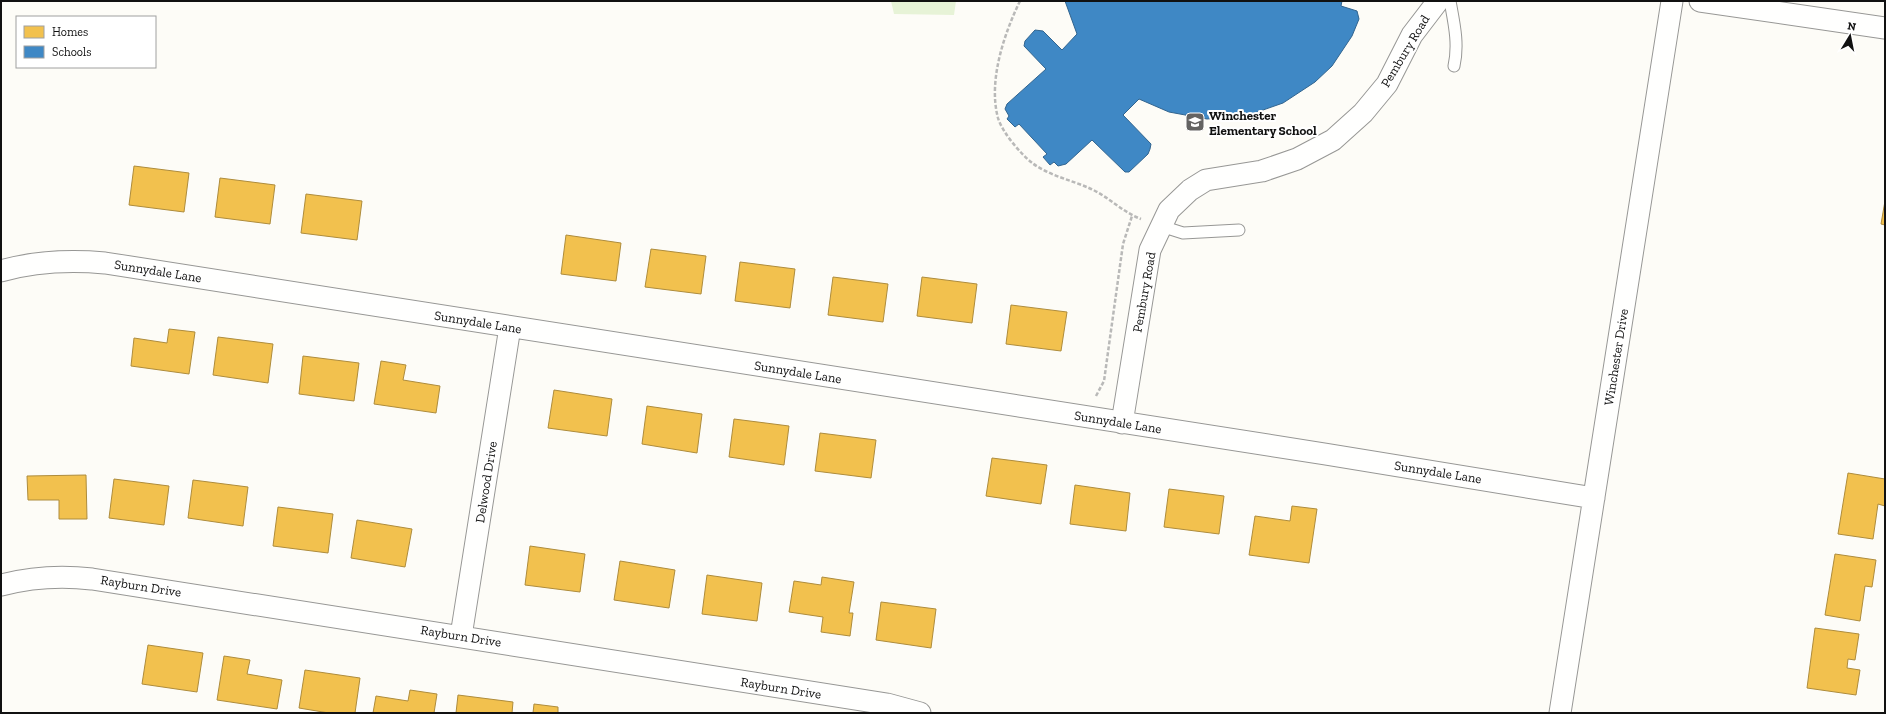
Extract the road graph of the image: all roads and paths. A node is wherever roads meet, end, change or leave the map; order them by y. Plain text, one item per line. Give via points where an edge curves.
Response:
1 (1020, 1) edge
2 (1438, 1) edge
3 (1450, 1) edge
4 (1672, 1) edge
5 (1700, 1) edge
6 (1885, 28) edge
7 (1454, 66) dead end
8 (1132, 216) junction
9 (1162, 226) junction
10 (1239, 230) dead end
11 (1, 271) edge
12 (510, 327) junction
13 (1090, 418) junction
14 (1122, 423) junction
15 (1594, 498) junction
16 (1, 585) edge
17 (462, 636) junction
18 (920, 713) edge
19 (1560, 713) edge

1 - 8 path via 1009,24 1002,50 995,90 998,120 1013,143 1032,162 1091,189
2 - 9 street, Pembury Road via 1412,35 1387,84 1363,113 1333,140 1297,159 1262,171 1206,180 1190,190 1168,210
3 - 7 lane via 1455,30
4 - 15 street, Winchester Drive
5 - 6 street
8 - 9 path
8 - 13 path via 1123,244 1104,381 1095,397
9 - 10 lane via 1183,233
9 - 14 street, Pembury Road via 1150,250
11 - 12 street, Sunnydale Lane via 38,263 72,260 105,263
12 - 13 street, Sunnydale Lane
12 - 17 street, Delwood Drive
13 - 14 street, Sunnydale Lane
14 - 15 street, Sunnydale Lane
15 - 19 street, Winchester Drive
16 - 17 street, Rayburn Drive via 28,578 92,578
17 - 18 street, Rayburn Drive via 887,704

